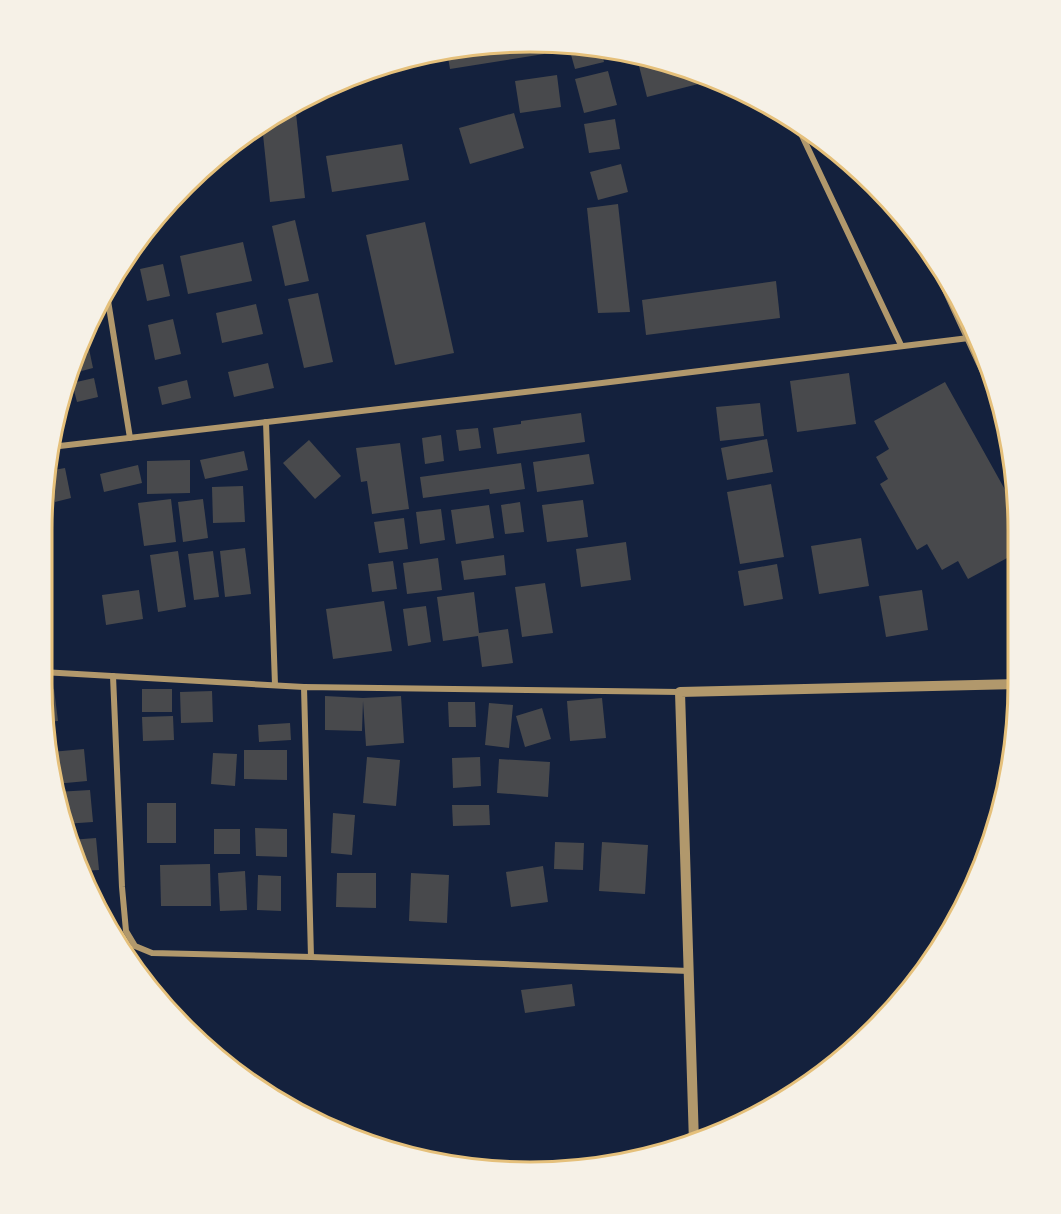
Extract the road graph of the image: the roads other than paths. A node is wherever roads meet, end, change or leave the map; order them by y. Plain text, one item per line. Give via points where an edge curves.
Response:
1 (803, 138) edge
2 (109, 306) edge
3 (968, 339) edge
4 (901, 345) junction
5 (266, 422) junction
6 (130, 438) junction
7 (61, 446) edge
8 (52, 673) edge
9 (113, 676) junction
10 (1008, 684) edge
11 (275, 685) junction
12 (304, 687) junction
13 (680, 692) junction
14 (312, 957) junction
15 (689, 971) junction
16 (694, 1132) edge

1 - 4 street
2 - 6 street
3 - 4 street
4 - 5 street
5 - 6 street
5 - 11 street
6 - 7 street
8 - 9 street
9 - 11 street
9 - 14 street via 122,887 126,931 131,941 139,950 152,953
10 - 13 street
11 - 12 street
12 - 13 street
12 - 14 street
13 - 15 street
14 - 15 street
15 - 16 street

